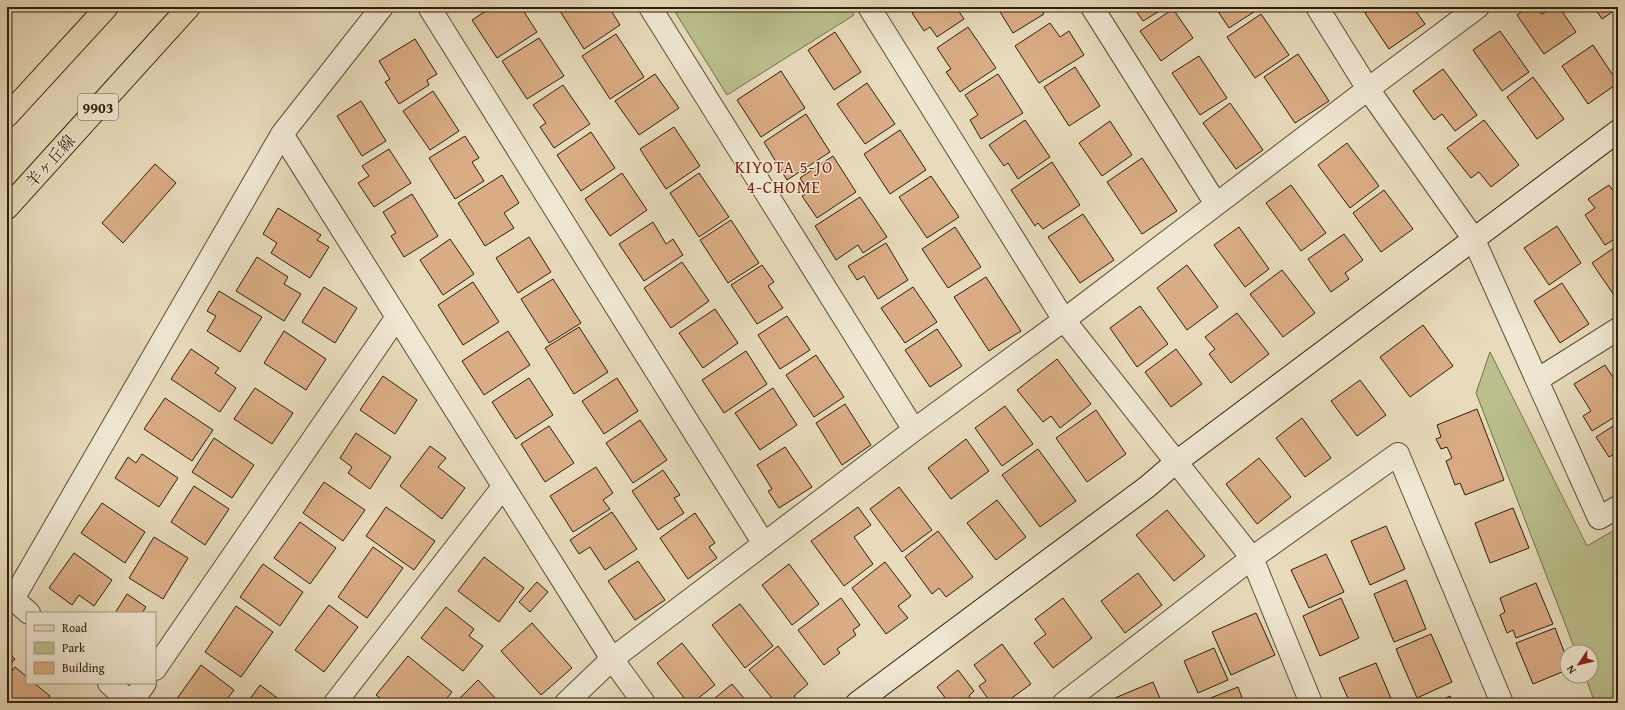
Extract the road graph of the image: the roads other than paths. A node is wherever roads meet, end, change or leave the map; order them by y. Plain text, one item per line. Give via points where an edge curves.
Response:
1 (107, 7) edge
2 (190, 7) edge
3 (382, 7) edge
4 (429, 7) edge
5 (650, 7) edge
6 (869, 7) edge
7 (1092, 7) edge
8 (1317, 7) edge
9 (1478, 7) edge
10 (1368, 88) junction
11 (7, 116) edge
12 (1618, 131) edge
13 (282, 134) junction
14 (1216, 204) junction
15 (7, 208) edge
16 (1473, 238) junction
17 (397, 317) junction
18 (1064, 320) junction
19 (1618, 329) edge
20 (1537, 380) junction
21 (914, 430) junction
22 (1175, 463) junction
23 (503, 487) junction
24 (1618, 507) edge
25 (764, 544) junction
26 (1252, 558) junction
27 (28, 612) edge
28 (612, 660) junction
29 (156, 668) edge
30 (110, 684) edge
31 (144, 684) edge
32 (1069, 702) edge
33 (335, 703) edge
34 (566, 703) edge
35 (644, 703) edge
36 (857, 703) edge
37 (1311, 703) edge
38 (1502, 703) edge

1 - 11 main road
2 - 15 main road, 羊ヶ丘線 / 9903
3 - 13 street
4 - 25 street
5 - 21 street
6 - 18 street
7 - 14 street
8 - 10 street
9 - 10 street
10 - 14 street
10 - 16 street
12 - 16 street
13 - 17 street
13 - 27 street via 13,599
14 - 18 street
16 - 20 street
16 - 22 street
17 - 23 street
17 - 29 street
18 - 21 street
18 - 22 street
19 - 20 street
20 - 24 street via 1599,518
21 - 25 street
22 - 26 street
22 - 36 street via 1147,487
23 - 28 street
23 - 33 street
25 - 28 street
26 - 32 street
26 - 37 street
26 - 38 street via 1398,454
28 - 34 street
28 - 35 street
30 - 31 street via 131,703

